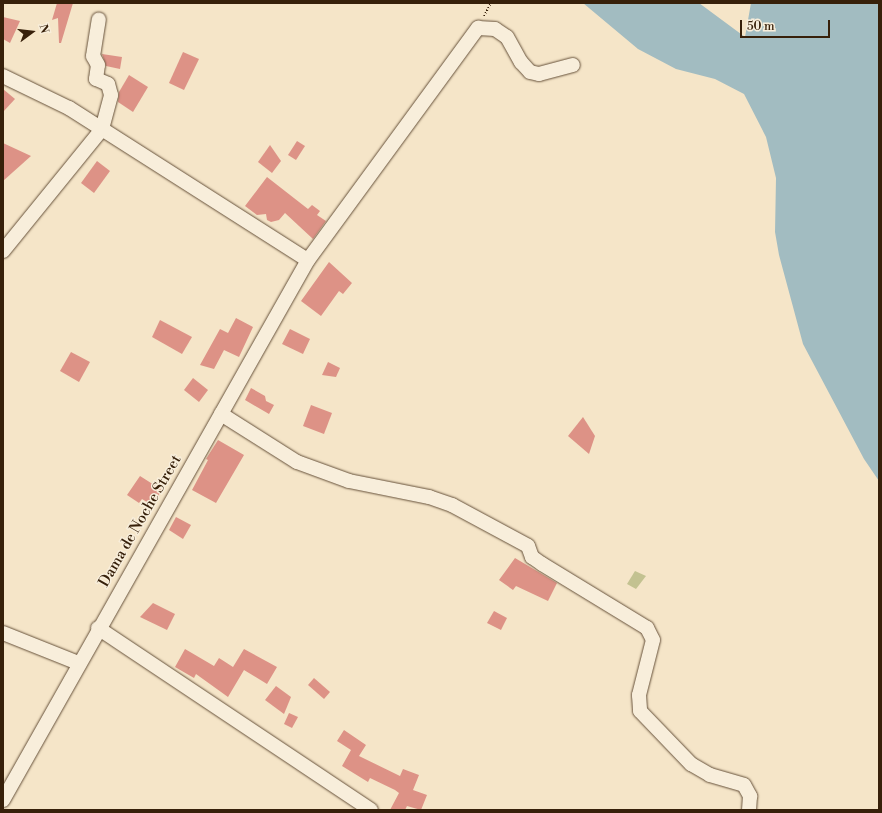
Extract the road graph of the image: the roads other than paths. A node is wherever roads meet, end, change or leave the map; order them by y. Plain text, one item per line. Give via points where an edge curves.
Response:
1 (99, 18) dead end
2 (573, 65) dead end
3 (3, 76) edge
4 (102, 129) junction
5 (3, 251) edge
6 (308, 260) junction
7 (220, 414) junction
8 (98, 628) junction
9 (3, 633) edge
10 (78, 663) junction
11 (3, 800) edge
12 (371, 810) edge
13 (749, 810) edge

1 - 4 street via 92,56 98,65 96,79 108,84 111,94
2 - 6 street, Dama de Noche Street via 539,74 530,72 521,62 507,37 495,29 478,28
3 - 4 street via 69,108
4 - 5 street
4 - 6 street
6 - 7 street, Dama de Noche Street
7 - 8 street, Dama de Noche Street
7 - 13 street via 297,462 349,481 429,497 452,505 521,541 528,546 532,557 542,564 647,628 653,640 639,695 640,711 691,764 710,775 744,785 750,796
8 - 10 street, Dama de Noche Street
8 - 12 street
9 - 10 street
10 - 11 street, Dama de Noche Street

